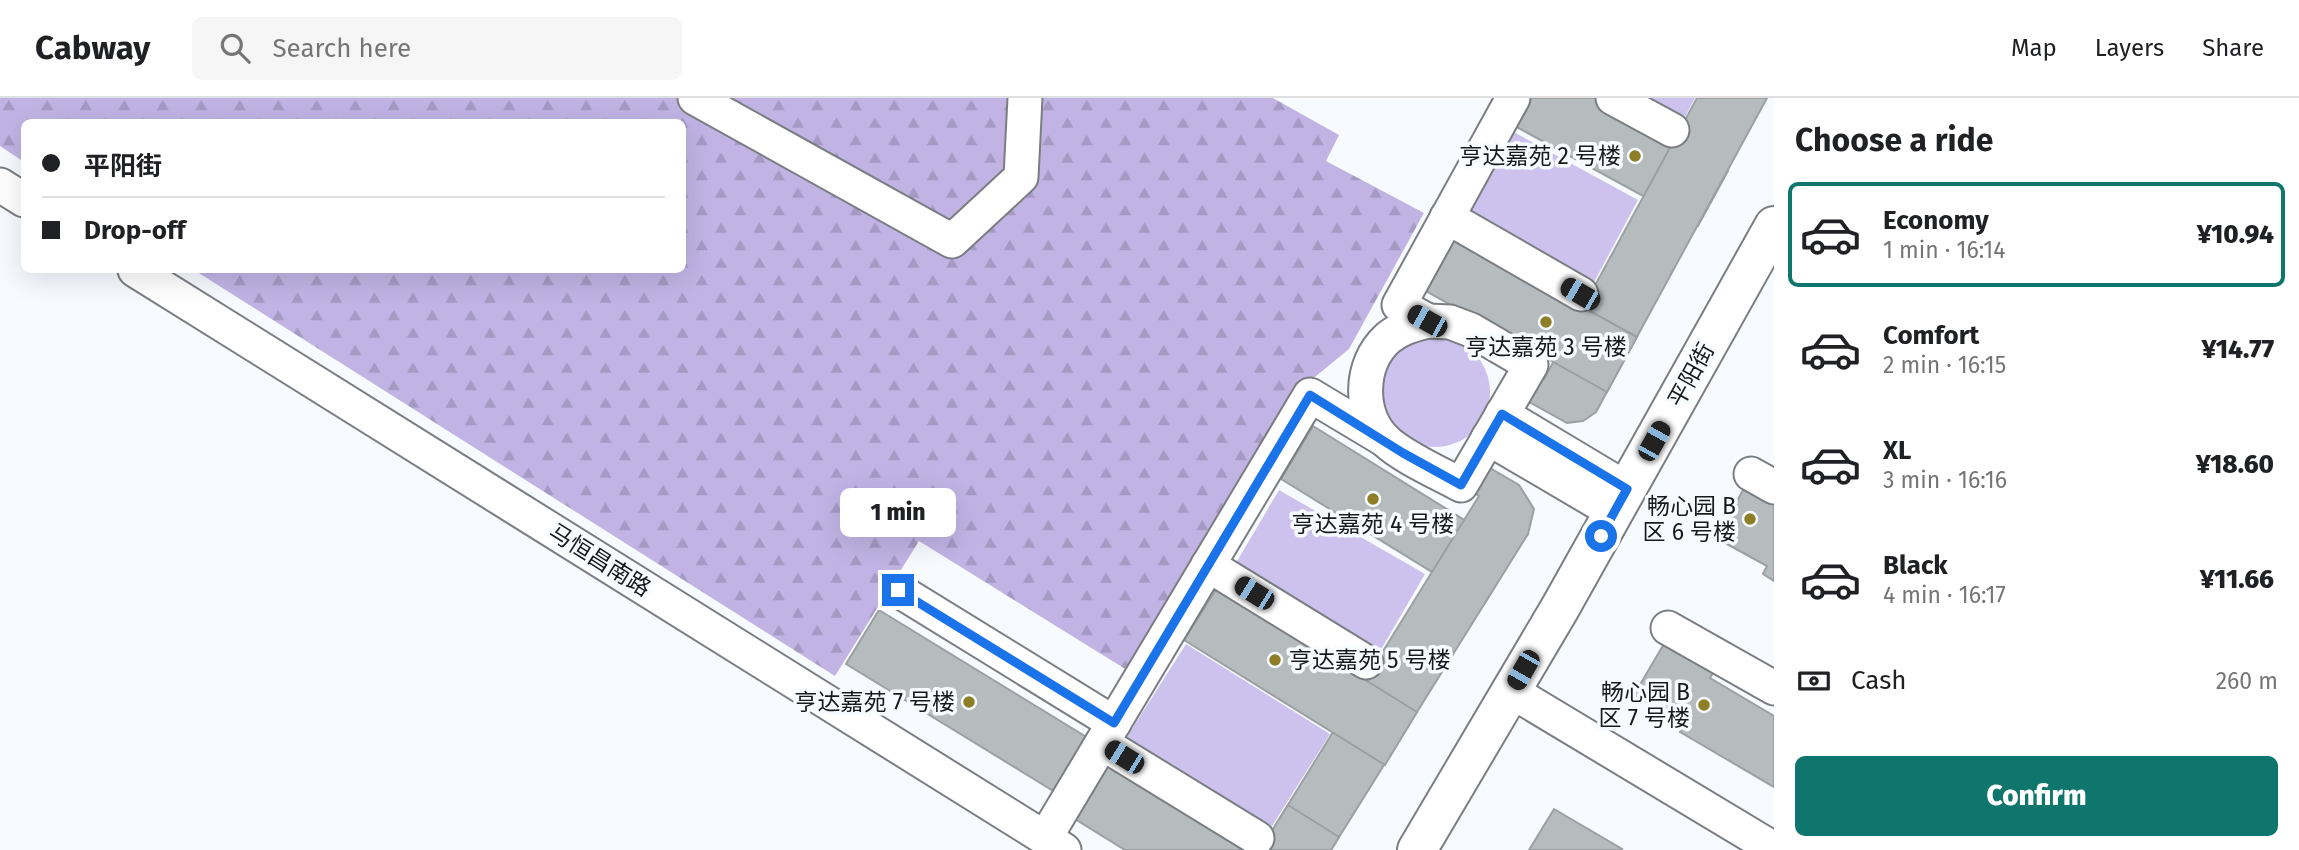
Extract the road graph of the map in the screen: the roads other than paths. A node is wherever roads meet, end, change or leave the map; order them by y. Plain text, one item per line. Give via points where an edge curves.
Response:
1 (695, 98) edge
2 (1025, 98) edge
3 (1513, 98) edge
4 (1613, 98) edge
5 (1672, 130) dead end
6 (0, 185) edge
7 (21, 198) edge
8 (1447, 218) junction
9 (1774, 226) edge
10 (140, 273) edge
11 (1580, 294) dead end
12 (1427, 321) junction
13 (1495, 426) junction
14 (1385, 440) junction
15 (1620, 500) junction
16 (1208, 565) junction
17 (898, 590) dead end
18 (1668, 628) dead end
19 (1366, 662) dead end
20 (1774, 688) edge
21 (1511, 691) junction
22 (1108, 733) junction
23 (1257, 838) dead end
24 (1054, 844) edge
25 (1774, 849) edge
26 (1417, 850) edge

1 - 2 street via 952,241 1021,177
3 - 8 street
4 - 5 street
6 - 7 street
8 - 11 street
8 - 12 street via 1399,305
9 - 15 main road, 平阳街
10 - 24 street, 马恒昌南路
12 - 13 street via 1450,322 1471,330 1531,365
12 - 14 street via 1387,339 1373,356 1365,400
13 - 14 street via 1461,485
13 - 15 street
14 - 16 street via 1310,395
15 - 21 main road, 平阳街
16 - 19 street
16 - 22 street
17 - 22 street
18 - 20 street
21 - 25 street
21 - 26 main road, 平阳街
22 - 23 street
22 - 24 street

